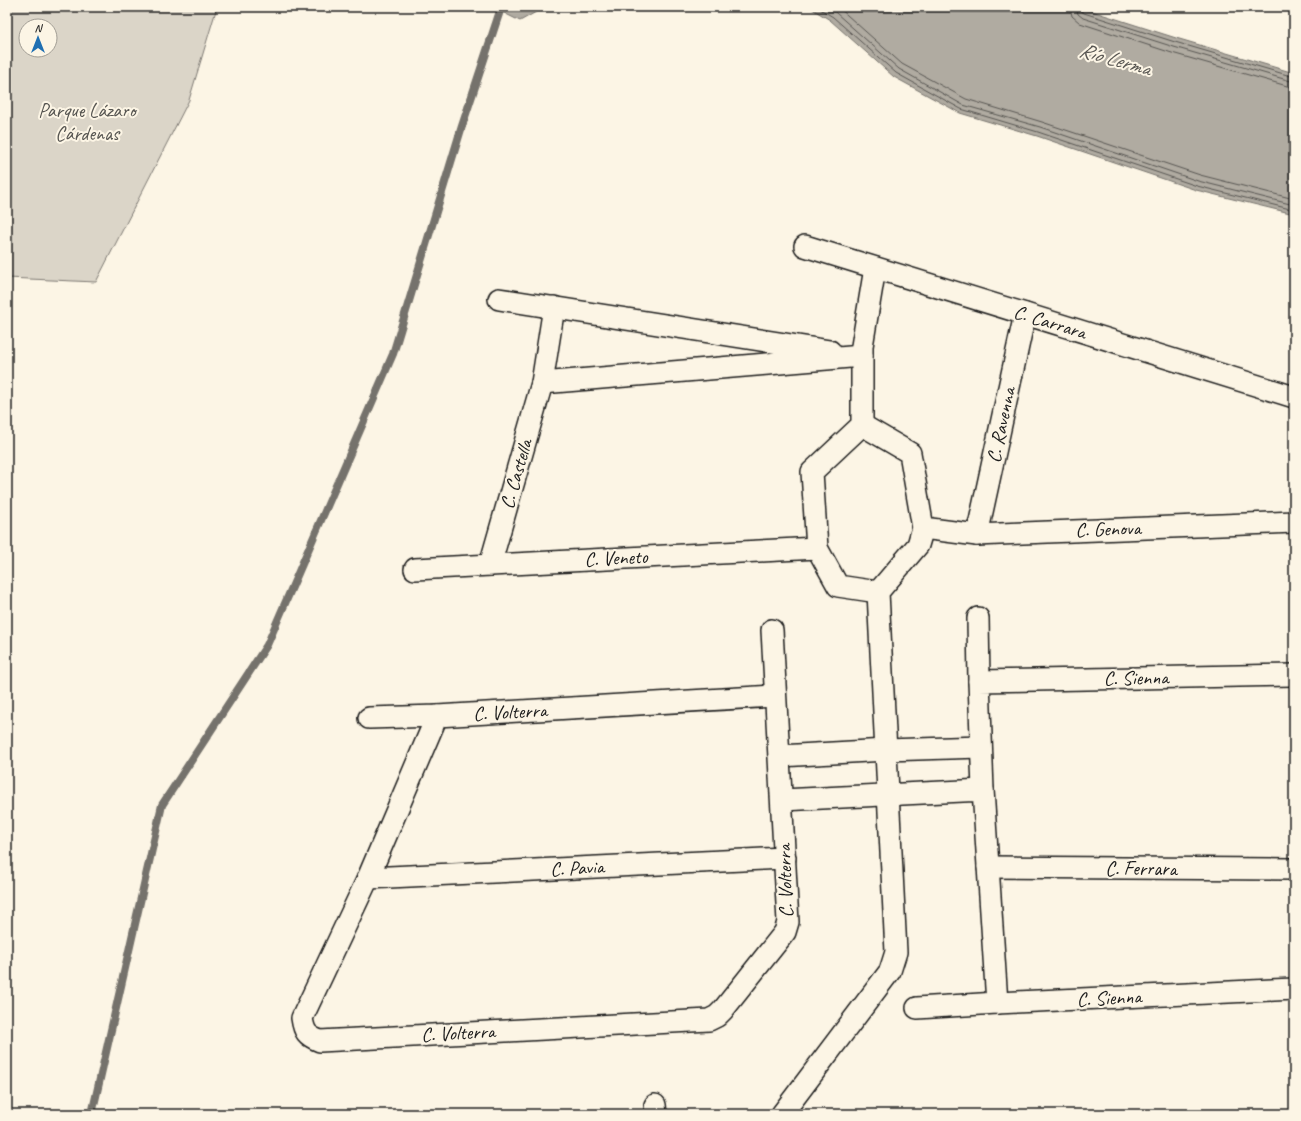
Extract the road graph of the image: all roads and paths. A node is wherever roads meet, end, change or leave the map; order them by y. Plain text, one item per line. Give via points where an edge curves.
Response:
1 (805, 246) dead end
2 (875, 268) junction
3 (499, 299) dead end
4 (554, 307) junction
5 (1025, 314) junction
6 (862, 356) junction
7 (542, 383) junction
8 (1294, 397) edge
9 (862, 425) junction
10 (1294, 522) edge
11 (923, 528) junction
12 (977, 535) junction
13 (817, 548) junction
14 (490, 565) junction
15 (415, 568) dead end
16 (878, 592) junction
17 (978, 618) dead end
18 (772, 630) dead end
19 (1294, 675) edge
20 (979, 681) junction
21 (775, 696) junction
22 (437, 716) junction
23 (369, 718) dead end
24 (981, 747) junction
25 (886, 750) junction
26 (780, 756) junction
27 (983, 790) junction
28 (888, 795) junction
29 (782, 800) junction
30 (785, 858) junction
31 (988, 867) junction
32 (1294, 869) edge
33 (368, 878) junction
34 (1294, 989) edge
35 (996, 1003) junction
36 (917, 1008) dead end
37 (782, 1114) edge

1 - 2 street, C. Carrara
2 - 5 street, C. Carrara
2 - 6 street
3 - 4 street
4 - 6 street
4 - 7 street, C. Castella
5 - 8 street, C. Carrara
5 - 12 street, C. Ravenna
6 - 7 street
6 - 9 street
7 - 14 street, C. Castella
9 - 11 street via 910,452
9 - 13 street via 812,472
10 - 12 street, C. Genova
11 - 12 street, C. Genova
11 - 16 street via 918,544
13 - 14 street, C. Veneto
13 - 16 street via 838,586
14 - 15 street, C. Veneto
16 - 25 street
17 - 20 street
18 - 21 street, C. Volterra
19 - 20 street, C. Sienna
20 - 24 street
21 - 22 street, C. Volterra
21 - 26 street, C. Volterra
22 - 23 street, C. Volterra
22 - 33 street, C. Volterra
24 - 25 street
24 - 27 street
25 - 26 street
25 - 28 street
26 - 29 street, C. Volterra
27 - 28 street
27 - 31 street
28 - 29 street
28 - 37 street via 896,952 890,970
29 - 30 street, C. Volterra
30 - 33 street, C. Pavia
30 - 33 street, C. Volterra via 787,927 723,1010 709,1020 320,1041 311,1037 304,1028 302,1018
31 - 32 street, C. Ferrara
31 - 35 street
34 - 35 street, C. Sienna
35 - 36 street, C. Sienna

